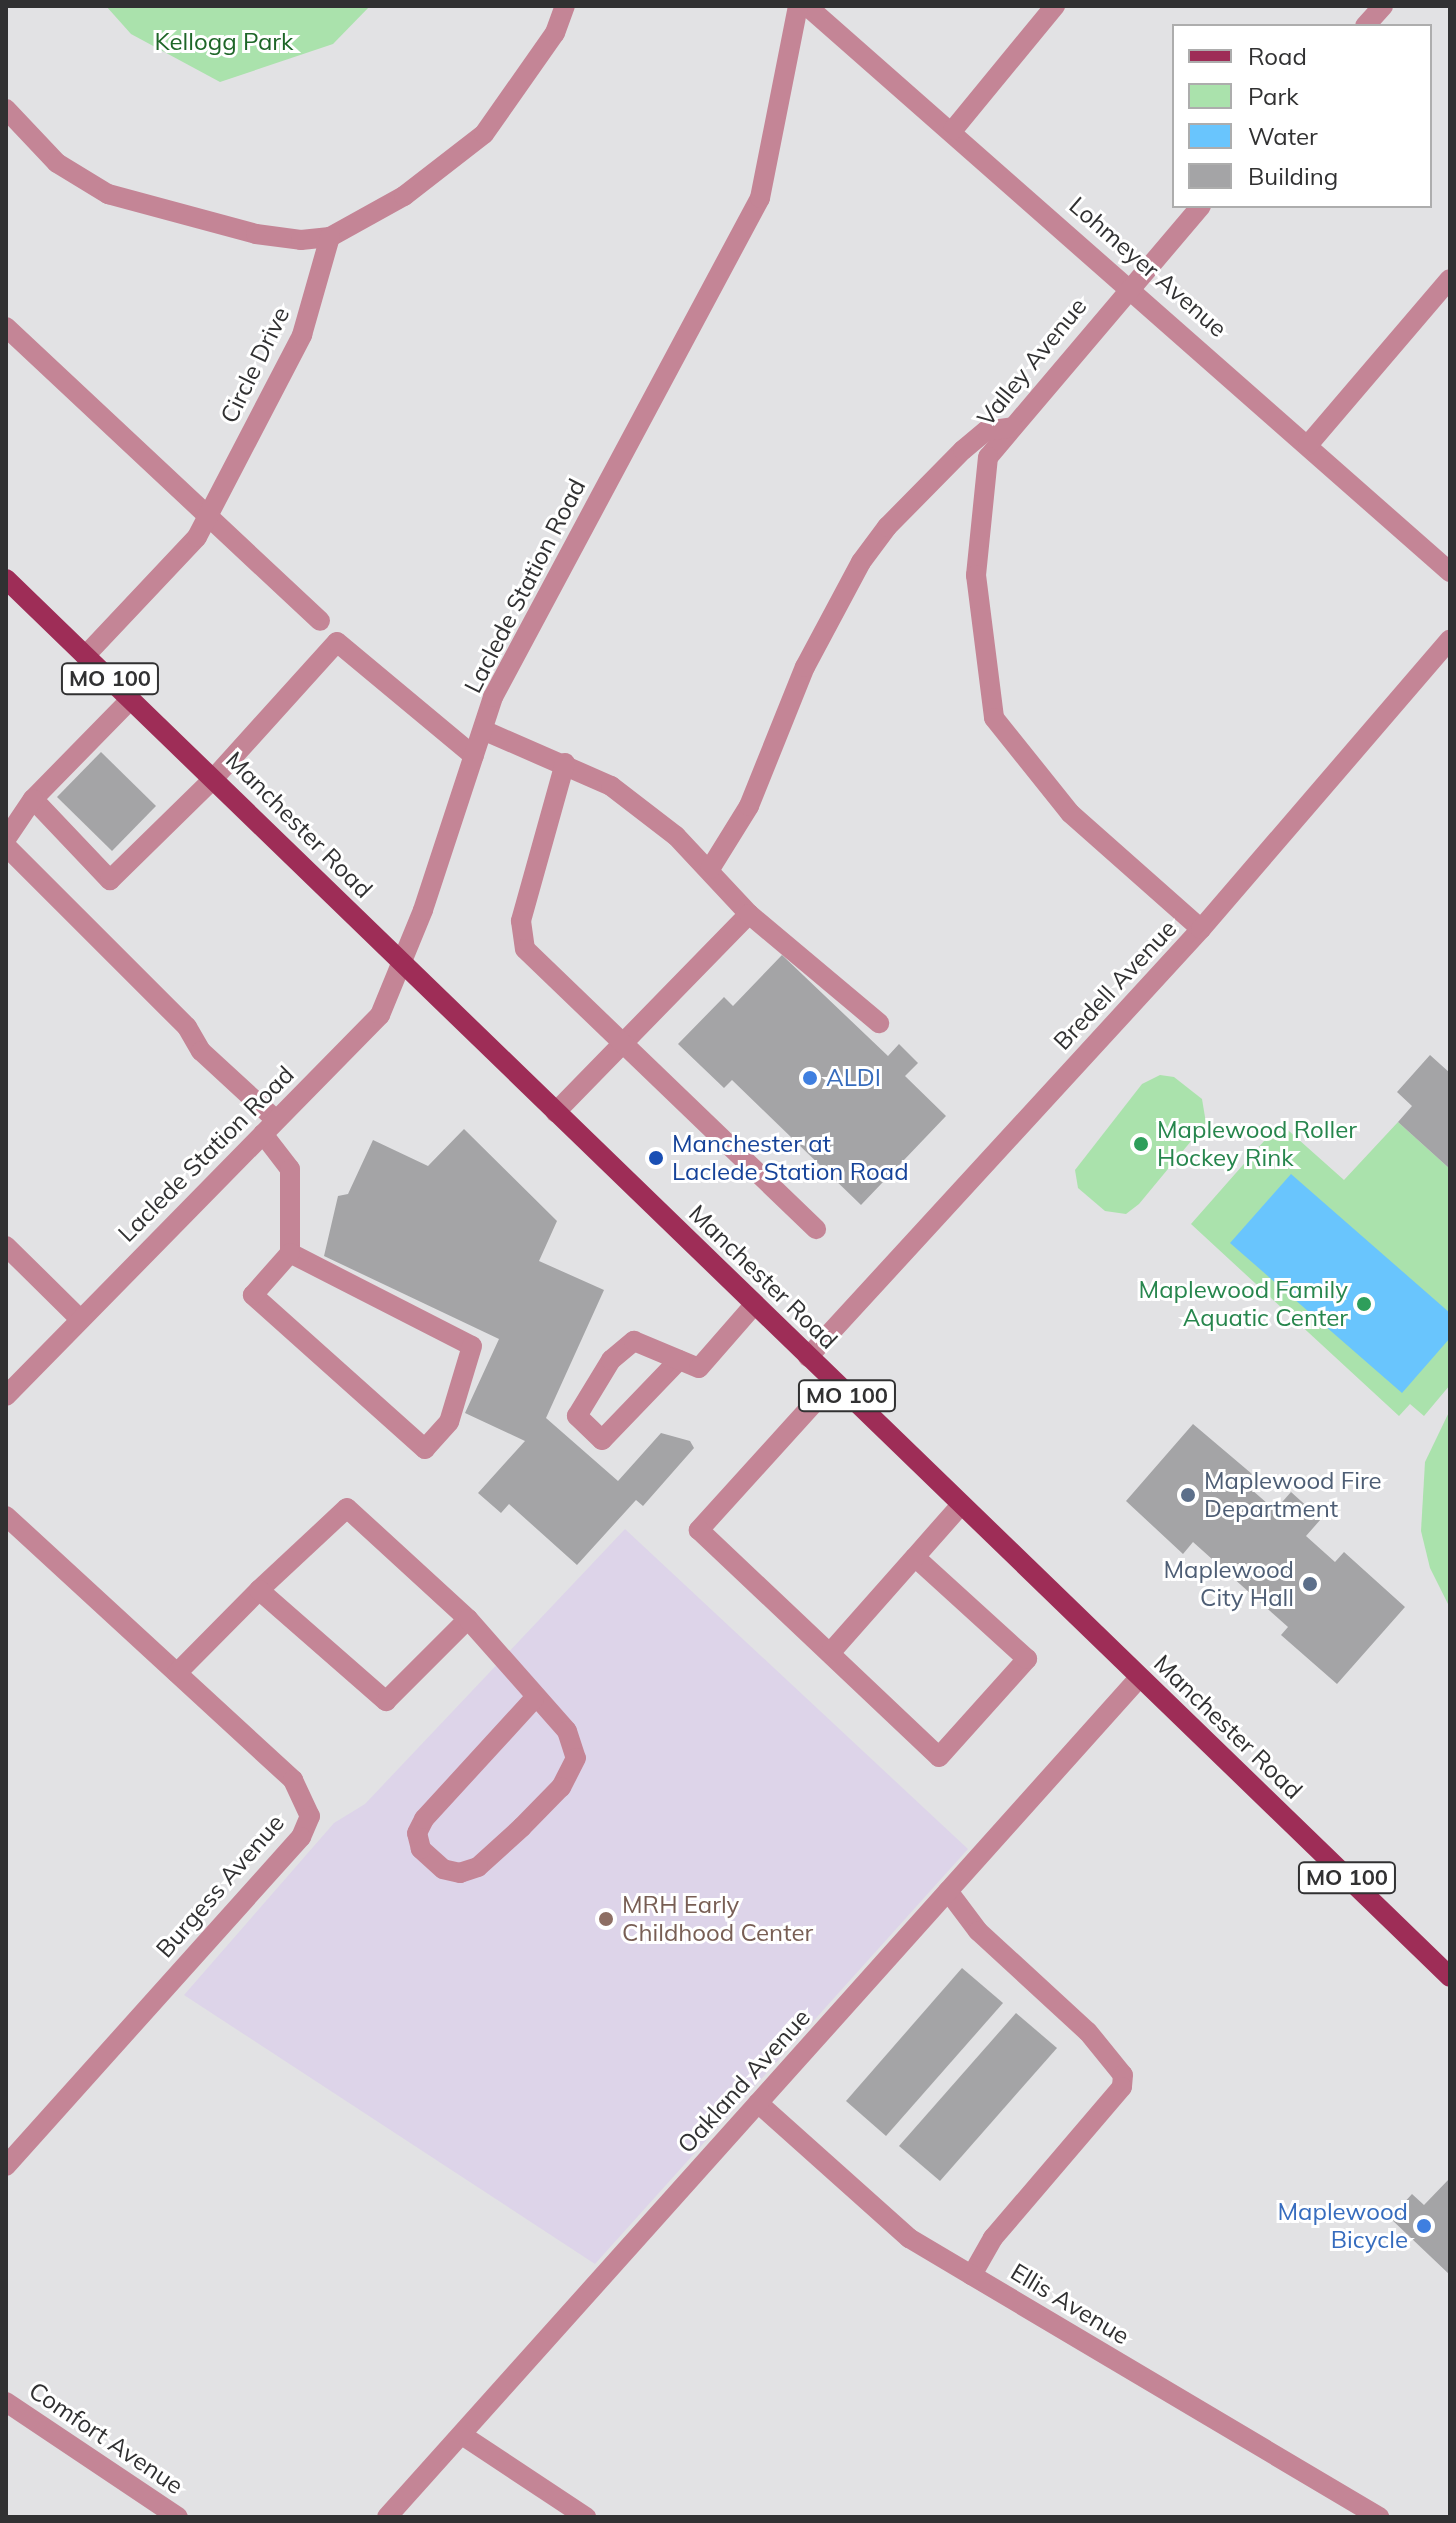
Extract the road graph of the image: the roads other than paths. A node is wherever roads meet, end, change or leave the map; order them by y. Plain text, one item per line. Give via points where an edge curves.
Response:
1 (565, 6) edge
2 (798, 6) edge
3 (807, 6) edge
4 (1055, 6) edge
5 (1383, 6) edge
6 (1367, 24) edge
7 (9, 122) edge
8 (953, 130) junction
9 (1199, 208) edge
10 (330, 237) junction
11 (1450, 279) edge
12 (1129, 285) junction
13 (6, 327) edge
14 (1013, 427) junction
15 (1308, 445) junction
16 (208, 516) junction
17 (1450, 572) edge
18 (6, 579) edge
19 (320, 621) dead end
20 (1450, 639) edge
21 (85, 656) junction
22 (131, 699) junction
23 (483, 730) junction
24 (474, 756) junction
25 (565, 763) junction
26 (214, 778) junction
27 (33, 799) junction
28 (6, 839) edge
29 (6, 846) edge
30 (710, 869) junction
31 (749, 914) junction
32 (1201, 929) junction
33 (404, 965) junction
34 (879, 1023) dead end
35 (621, 1045) junction
36 (556, 1112) junction
37 (270, 1127) junction
38 (816, 1229) dead end
39 (6, 1246) edge
40 (290, 1253) junction
41 (754, 1305) junction
42 (80, 1319) junction
43 (808, 1357) junction
44 (679, 1360) junction
45 (833, 1382) junction
46 (6, 1396) edge
47 (960, 1506) junction
48 (6, 1516) edge
49 (915, 1557) junction
50 (259, 1590) junction
51 (468, 1619) junction
52 (830, 1653) junction
53 (177, 1673) junction
54 (1139, 1678) junction
55 (534, 1699) junction
56 (948, 1891) junction
57 (1450, 1977) edge
58 (758, 2103) junction
59 (6, 2166) edge
60 (972, 2275) junction
61 (6, 2402) edge
62 (462, 2435) junction
63 (178, 2517) edge
64 (387, 2517) edge
65 (586, 2517) edge
66 (1379, 2517) edge

1 - 10 street via 555,33 484,134 404,196
2 - 23 street, Laclede Station Road via 760,198 493,697
3 - 8 street, Lohmeyer Avenue
4 - 8 street
5 - 6 street
7 - 10 street via 57,163 108,194 256,234 301,240
8 - 12 street, Lohmeyer Avenue
9 - 12 street, Valley Avenue
10 - 16 street, Circle Drive via 302,335
11 - 15 street
12 - 14 street, Valley Avenue
12 - 15 street, Lohmeyer Avenue
13 - 16 street
14 - 30 street via 986,431 963,450 887,527 861,562 805,667 749,806
14 - 32 street, Valley Avenue via 988,457 976,575 994,718 1070,813
15 - 17 street, Lohmeyer Avenue
16 - 19 street
16 - 21 street, Circle Drive via 197,537
18 - 21 main road, Manchester Road / MO 100
20 - 32 street, Bredell Avenue
21 - 22 main road, Manchester Road / MO 100
22 - 26 main road, Manchester Road / MO 100
22 - 27 street
23 - 24 street, Laclede Station Road
23 - 25 street
24 - 26 street via 337,642
24 - 33 street, Laclede Station Road
25 - 30 street via 611,786
25 - 35 street via 519,937
26 - 27 street via 110,880
26 - 33 main road, Manchester Road / MO 100
27 - 28 street
29 - 37 street via 187,1027 201,1051
30 - 31 street
31 - 34 street
31 - 35 street
32 - 43 street, Bredell Avenue
33 - 36 main road, Manchester Road / MO 100
33 - 37 street, Laclede Station Road via 380,1015
35 - 36 street
35 - 38 street
36 - 41 main road, Manchester Road / MO 100
37 - 40 street via 290,1169
37 - 42 street, Laclede Station Road
39 - 42 street
40 - 40 street via 472,1346 449,1422 425,1449 253,1295
41 - 43 main road, Manchester Road / MO 100
41 - 44 street via 699,1368
42 - 46 street, Laclede Station Road
43 - 45 main road, Manchester Road / MO 100
44 - 44 street via 634,1341 611,1360 577,1416 602,1440
45 - 47 main road, Manchester Road / MO 100
45 - 52 street via 699,1530
47 - 49 street
47 - 54 main road, Manchester Road / MO 100
48 - 53 street, Burgess Avenue
49 - 52 street
49 - 52 street via 1027,1659 939,1757
50 - 51 street via 347,1508
50 - 51 street via 386,1701
50 - 53 street
51 - 55 street
53 - 59 street, Burgess Avenue via 293,1780 310,1816 301,1837
54 - 56 street, Oakland Avenue
54 - 57 main road, Manchester Road / MO 100
55 - 55 street via 424,1819 417,1833 421,1849 443,1869 460,1873 478,1867 561,1787 576,1758 567,1731
56 - 58 street, Oakland Avenue
56 - 60 street via 978,1931 1088,2032 1123,2075 1122,2087 993,2238
58 - 60 street, Ellis Avenue via 909,2238
58 - 62 street, Oakland Avenue
60 - 66 street, Ellis Avenue
61 - 63 street, Comfort Avenue
62 - 64 street, Oakland Avenue
62 - 65 street

